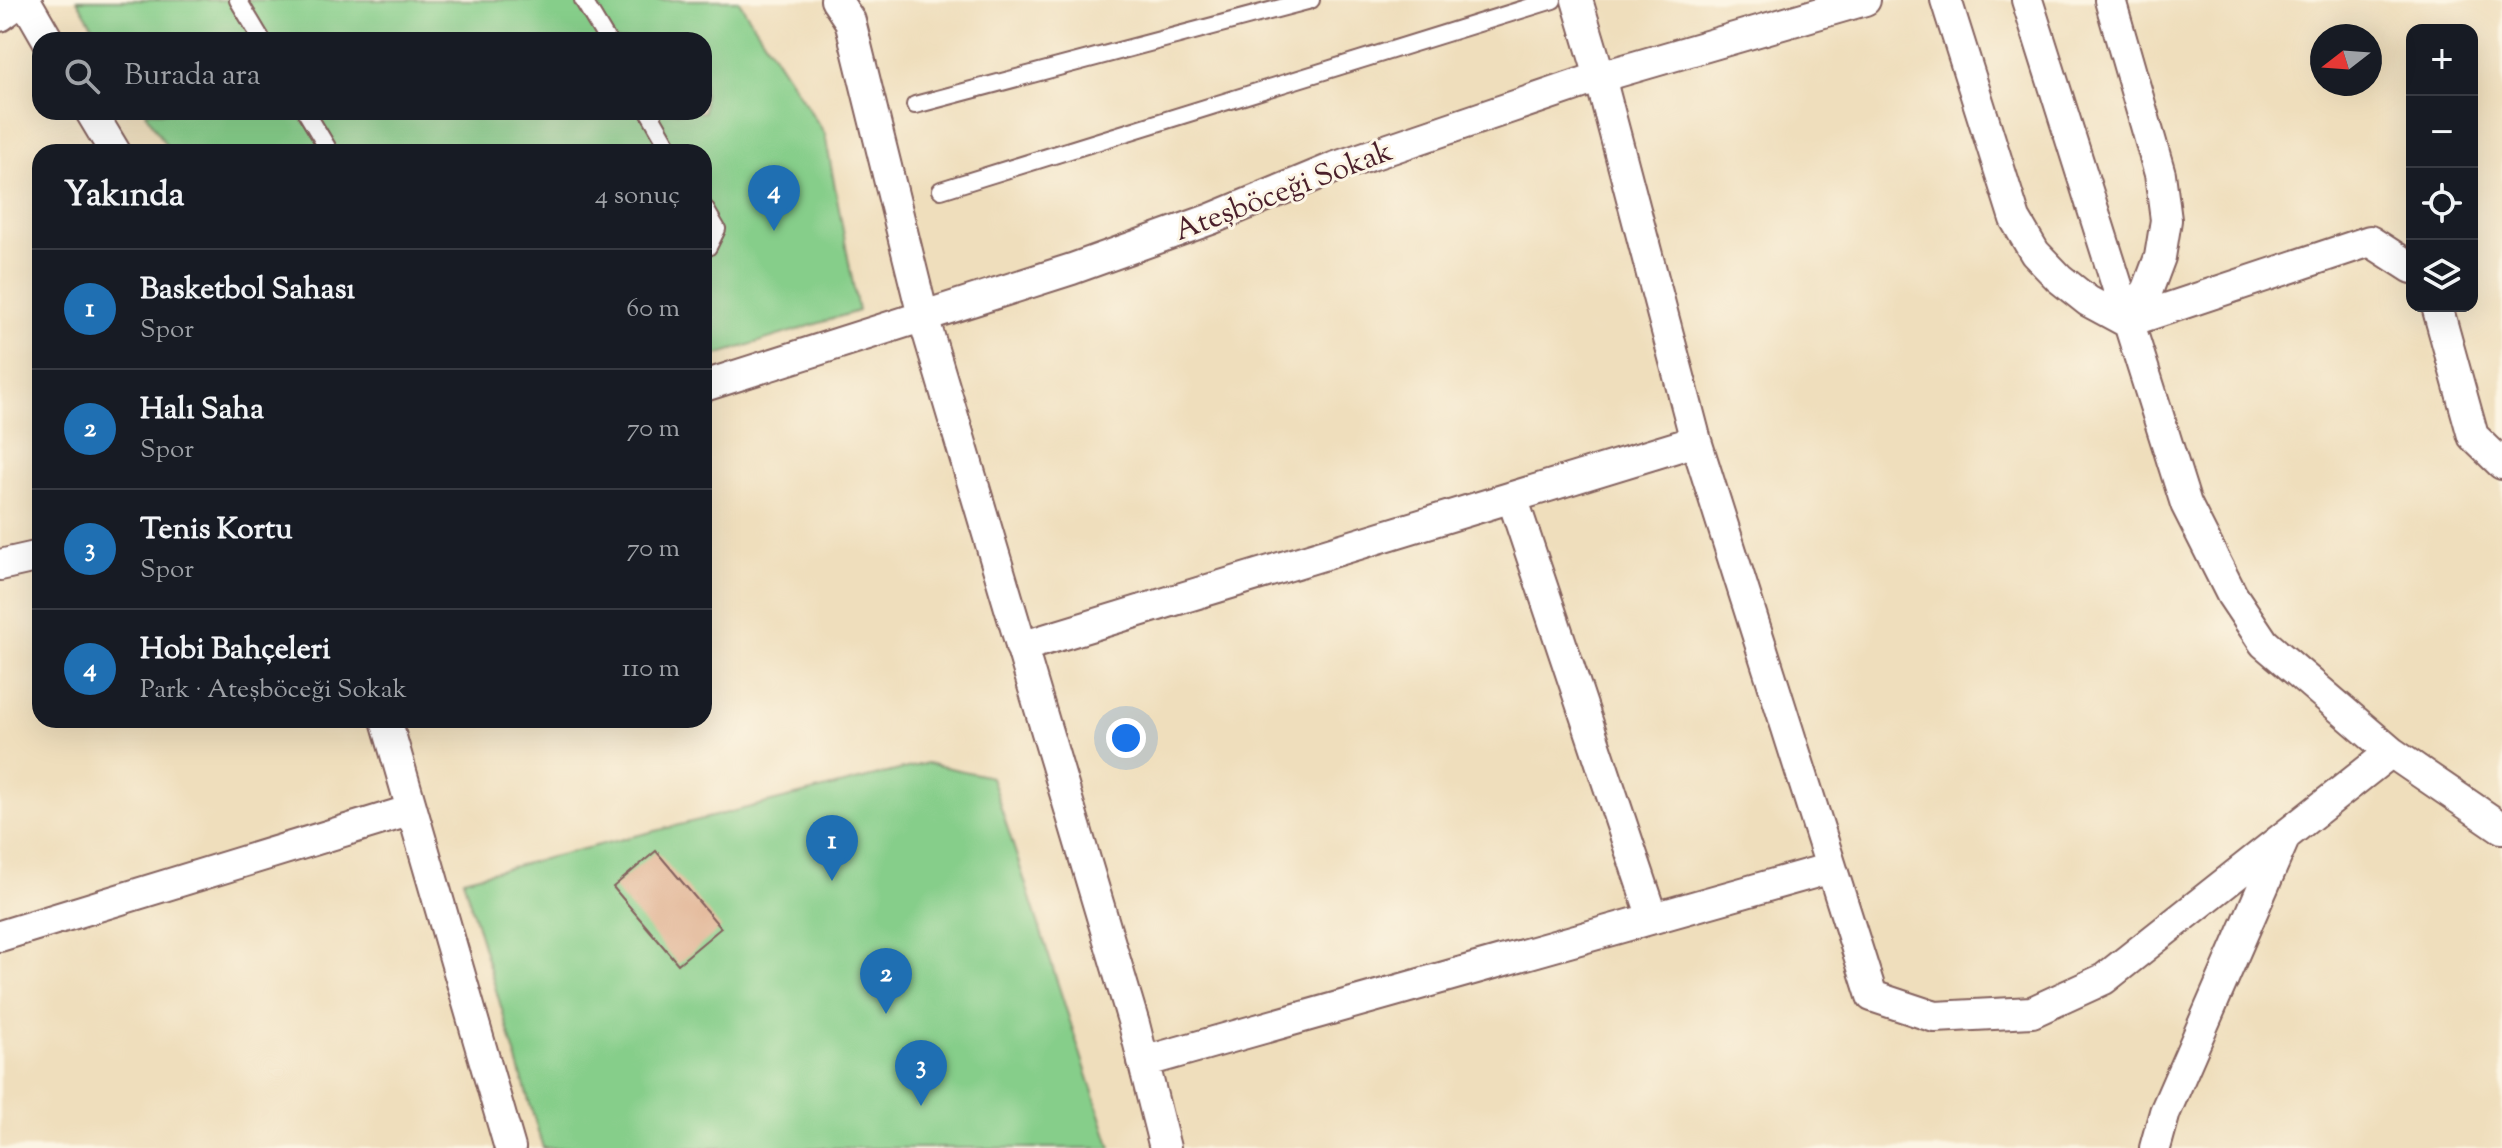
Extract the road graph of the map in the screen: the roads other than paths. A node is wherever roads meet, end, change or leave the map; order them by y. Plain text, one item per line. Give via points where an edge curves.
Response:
1 (24, 0) edge
2 (238, 0) edge
3 (583, 0) edge
4 (836, 0) edge
5 (1311, 0) edge
6 (1553, 0) edge
7 (1577, 0) edge
8 (1865, 0) edge
9 (1946, 0) edge
10 (2027, 0) edge
11 (2110, 0) edge
12 (0, 16) edge
13 (43, 32) edge
14 (257, 32) edge
15 (602, 32) edge
16 (1600, 77) junction
17 (915, 105) dead end
18 (96, 120) edge
19 (311, 120) edge
20 (654, 120) edge
21 (110, 144) edge
22 (325, 144) edge
23 (667, 144) edge
24 (941, 190) dead end
25 (2406, 264) edge
26 (2439, 312) edge
27 (923, 316) junction
28 (2127, 322) junction
29 (712, 383) edge
30 (1696, 441) junction
31 (2502, 464) edge
32 (1512, 497) junction
33 (32, 558) edge
34 (0, 565) edge
35 (1021, 647) junction
36 (388, 728) edge
37 (2391, 752) junction
38 (412, 810) junction
39 (2502, 828) edge
40 (2286, 835) junction
41 (1831, 868) junction
42 (1653, 918) junction
43 (0, 936) edge
44 (1143, 1062) junction
45 (510, 1148) edge
46 (1165, 1148) edge
47 (2155, 1148) edge

1 - 12 street
1 - 13 street
2 - 14 lane
3 - 15 lane
4 - 27 street via 850,21
5 - 17 lane
6 - 24 lane
7 - 16 street
8 - 16 street, Ateşböceği Sokak
9 - 28 street via 2015,219 2035,253 2059,278
10 - 28 street
11 - 28 street via 2160,174 2166,220 2148,289
16 - 27 street, Ateşböceği Sokak via 1336,167 1072,269
16 - 30 street
18 - 21 street
19 - 22 lane
20 - 23 lane
25 - 28 street via 2370,241
26 - 31 street via 2473,436
27 - 29 street, Ateşböceği Sokak
27 - 35 street
28 - 37 street via 2186,504 2232,595 2264,643
30 - 32 street
30 - 41 street
32 - 35 street
32 - 42 street
33 - 34 street
35 - 44 street
36 - 38 street
37 - 39 street
37 - 40 street
38 - 43 street
38 - 45 street
40 - 41 street via 2104,979 2032,1012 1935,1017 1872,996
40 - 47 street via 2165,1112
41 - 42 street
42 - 44 street
44 - 46 street

